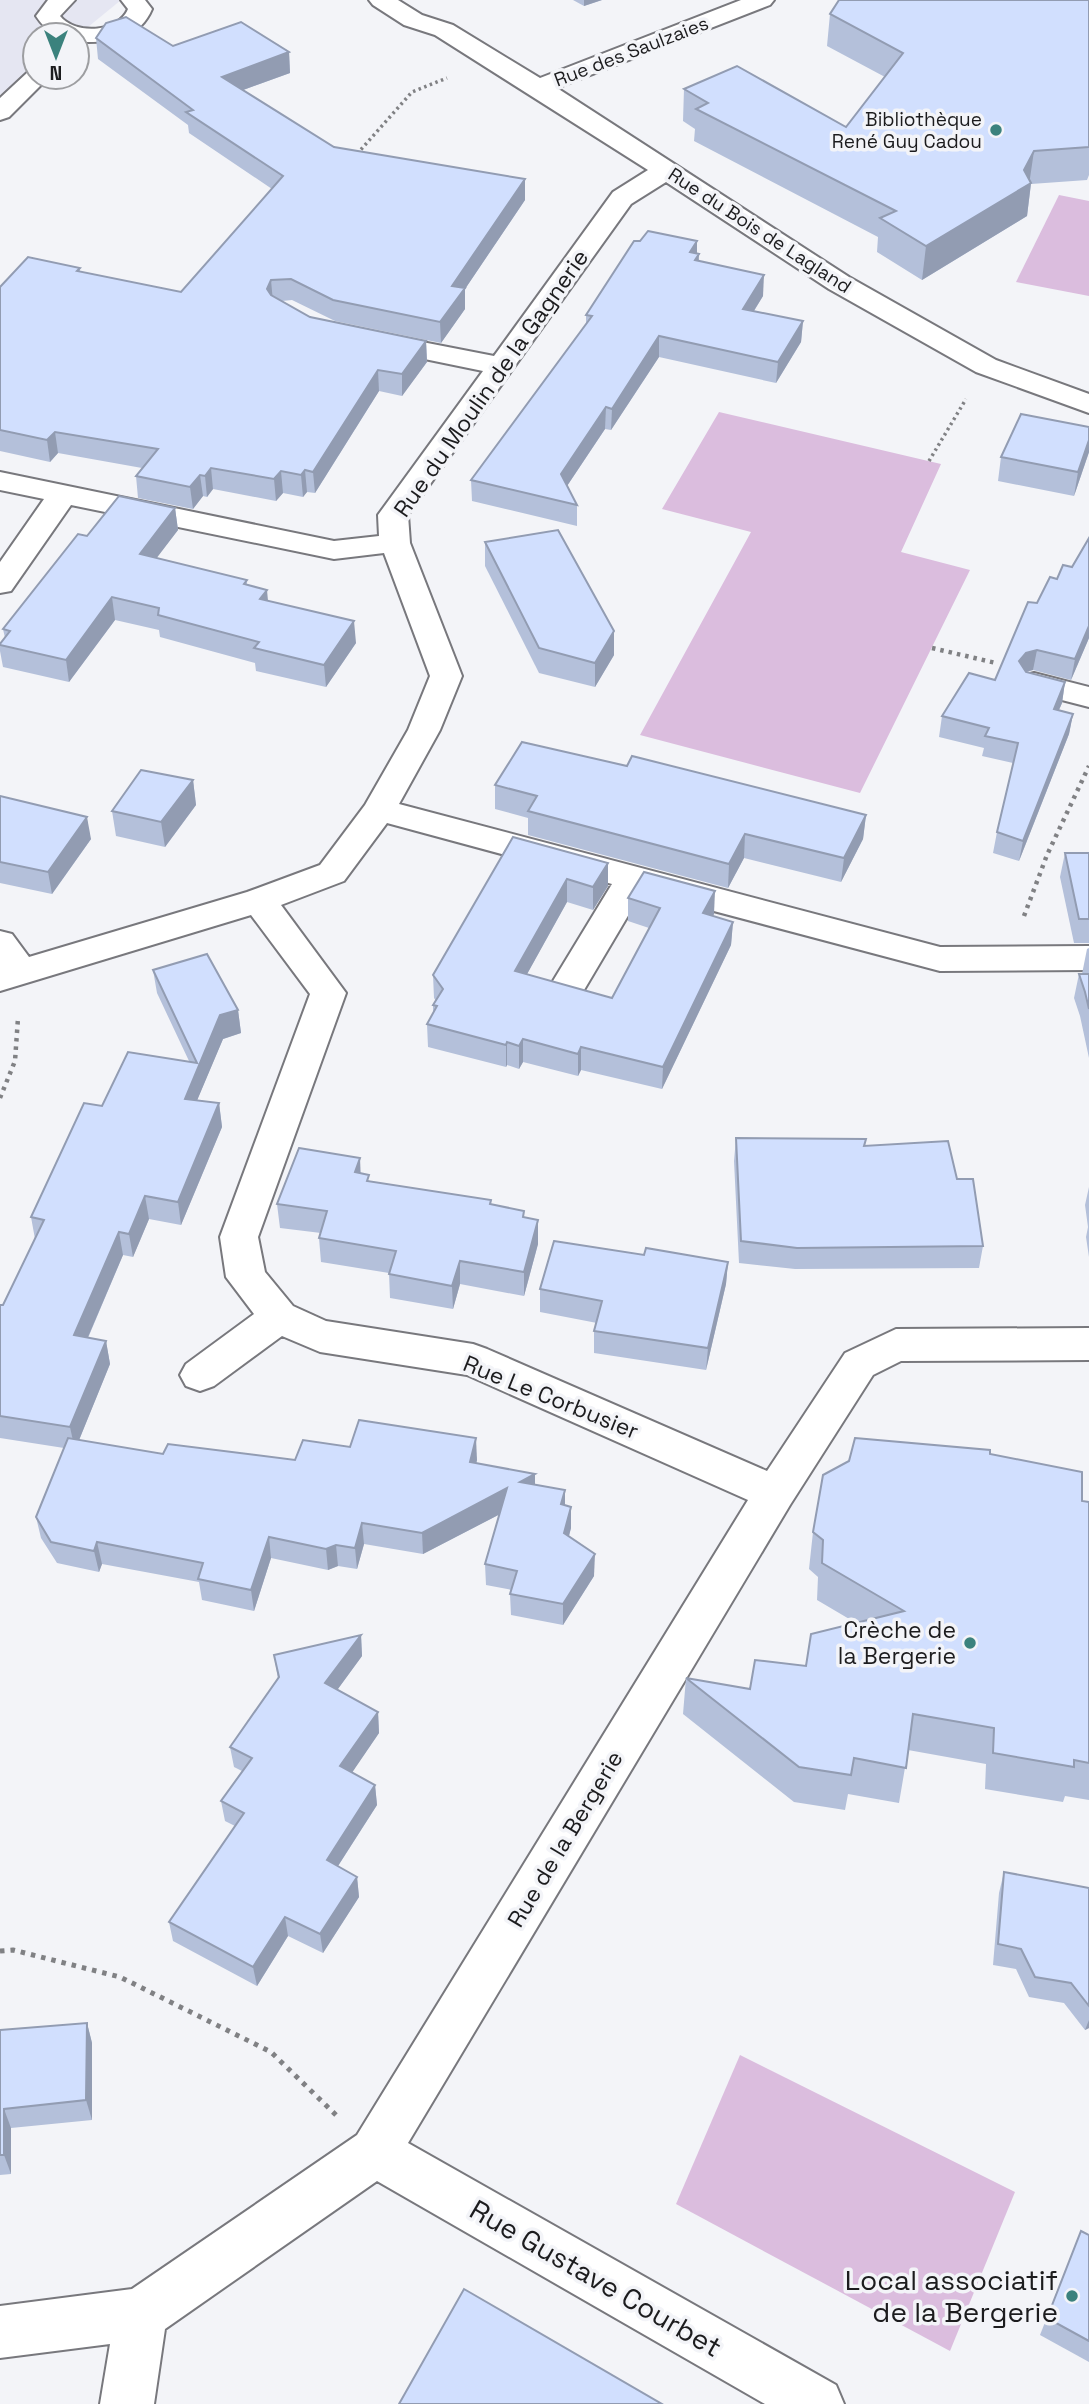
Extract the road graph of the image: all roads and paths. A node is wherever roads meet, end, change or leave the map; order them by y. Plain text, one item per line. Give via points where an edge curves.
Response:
1 (133, 0) edge
2 (381, 0) edge
3 (413, 0) edge
4 (762, 0) edge
5 (57, 1) edge
6 (50, 21) edge
7 (444, 30) junction
8 (91, 35) edge
9 (494, 60) junction
10 (538, 87) junction
11 (22, 91) edge
12 (0, 112) edge
13 (355, 156) edge
14 (667, 170) junction
15 (350, 335) edge
16 (501, 366) junction
17 (986, 366) junction
18 (1089, 404) edge
19 (929, 461) dead end
20 (0, 481) edge
21 (63, 495) junction
22 (395, 543) junction
23 (0, 584) edge
24 (932, 648) dead end
25 (1034, 683) joint
26 (1089, 697) edge
27 (1089, 766) edge
28 (379, 810) junction
29 (632, 879) junction
30 (260, 900) junction
31 (0, 943) edge
32 (1089, 958) edge
33 (1024, 959) junction
34 (10, 974) edge
35 (570, 981) dead end
36 (0, 1098) edge
37 (279, 1317) junction
38 (1089, 1344) edge
39 (200, 1375) dead end
40 (775, 1493) junction
41 (0, 1951) edge
42 (375, 2152) junction
43 (141, 2315) junction
44 (0, 2332) edge
45 (127, 2404) edge
46 (817, 2404) edge

1 - 8 street via 140,9 134,22
2 - 7 street, Rue du Bois de Lagland via 413,20
3 - 7 street, Rue du Bois de Lagland via 434,13
4 - 10 street, Rue des Saulzaies
5 - 6 street via 48,16
7 - 9 street, Rue du Bois de Lagland
9 - 10 street, Rue du Bois de Lagland
9 - 13 path via 412,92
10 - 14 street, Rue du Bois de Lagland
11 - 12 street
14 - 16 street, Rue du Moulin de la Gagnerie via 622,198
14 - 17 street, Rue du Bois de Lagland via 839,284
15 - 16 street
16 - 22 street, Rue du Moulin de la Gagnerie via 393,515
17 - 18 street, Rue du Bois de Lagland
17 - 19 path
20 - 21 street
21 - 22 street via 334,550
21 - 23 street
22 - 28 street, Rue du Moulin de la Gagnerie via 446,676 424,730
24 - 25 path via 1026,671
25 - 26 street
27 - 33 path via 1020,926
28 - 29 street
28 - 30 street, Rue du Moulin de la Gagnerie via 332,873
29 - 33 street via 940,958
29 - 35 street
30 - 34 street, Rue du Moulin de la Gagnerie
30 - 37 street, Rue Le Corbusier via 328,993 239,1237 246,1277
31 - 34 street
32 - 33 street
34 - 36 path via 15,1061
37 - 39 street
37 - 40 street, Rue Le Corbusier via 320,1336 473,1360
38 - 40 street, Rue de la Bergerie via 896,1345 859,1364
40 - 42 street, Rue de la Bergerie
41 - 42 path via 13,1950 120,1977 271,2052
42 - 43 street, Rue de la Bergerie
42 - 46 street, Rue Gustave Courbet
43 - 44 street, Rue de la Bergerie
43 - 45 street

